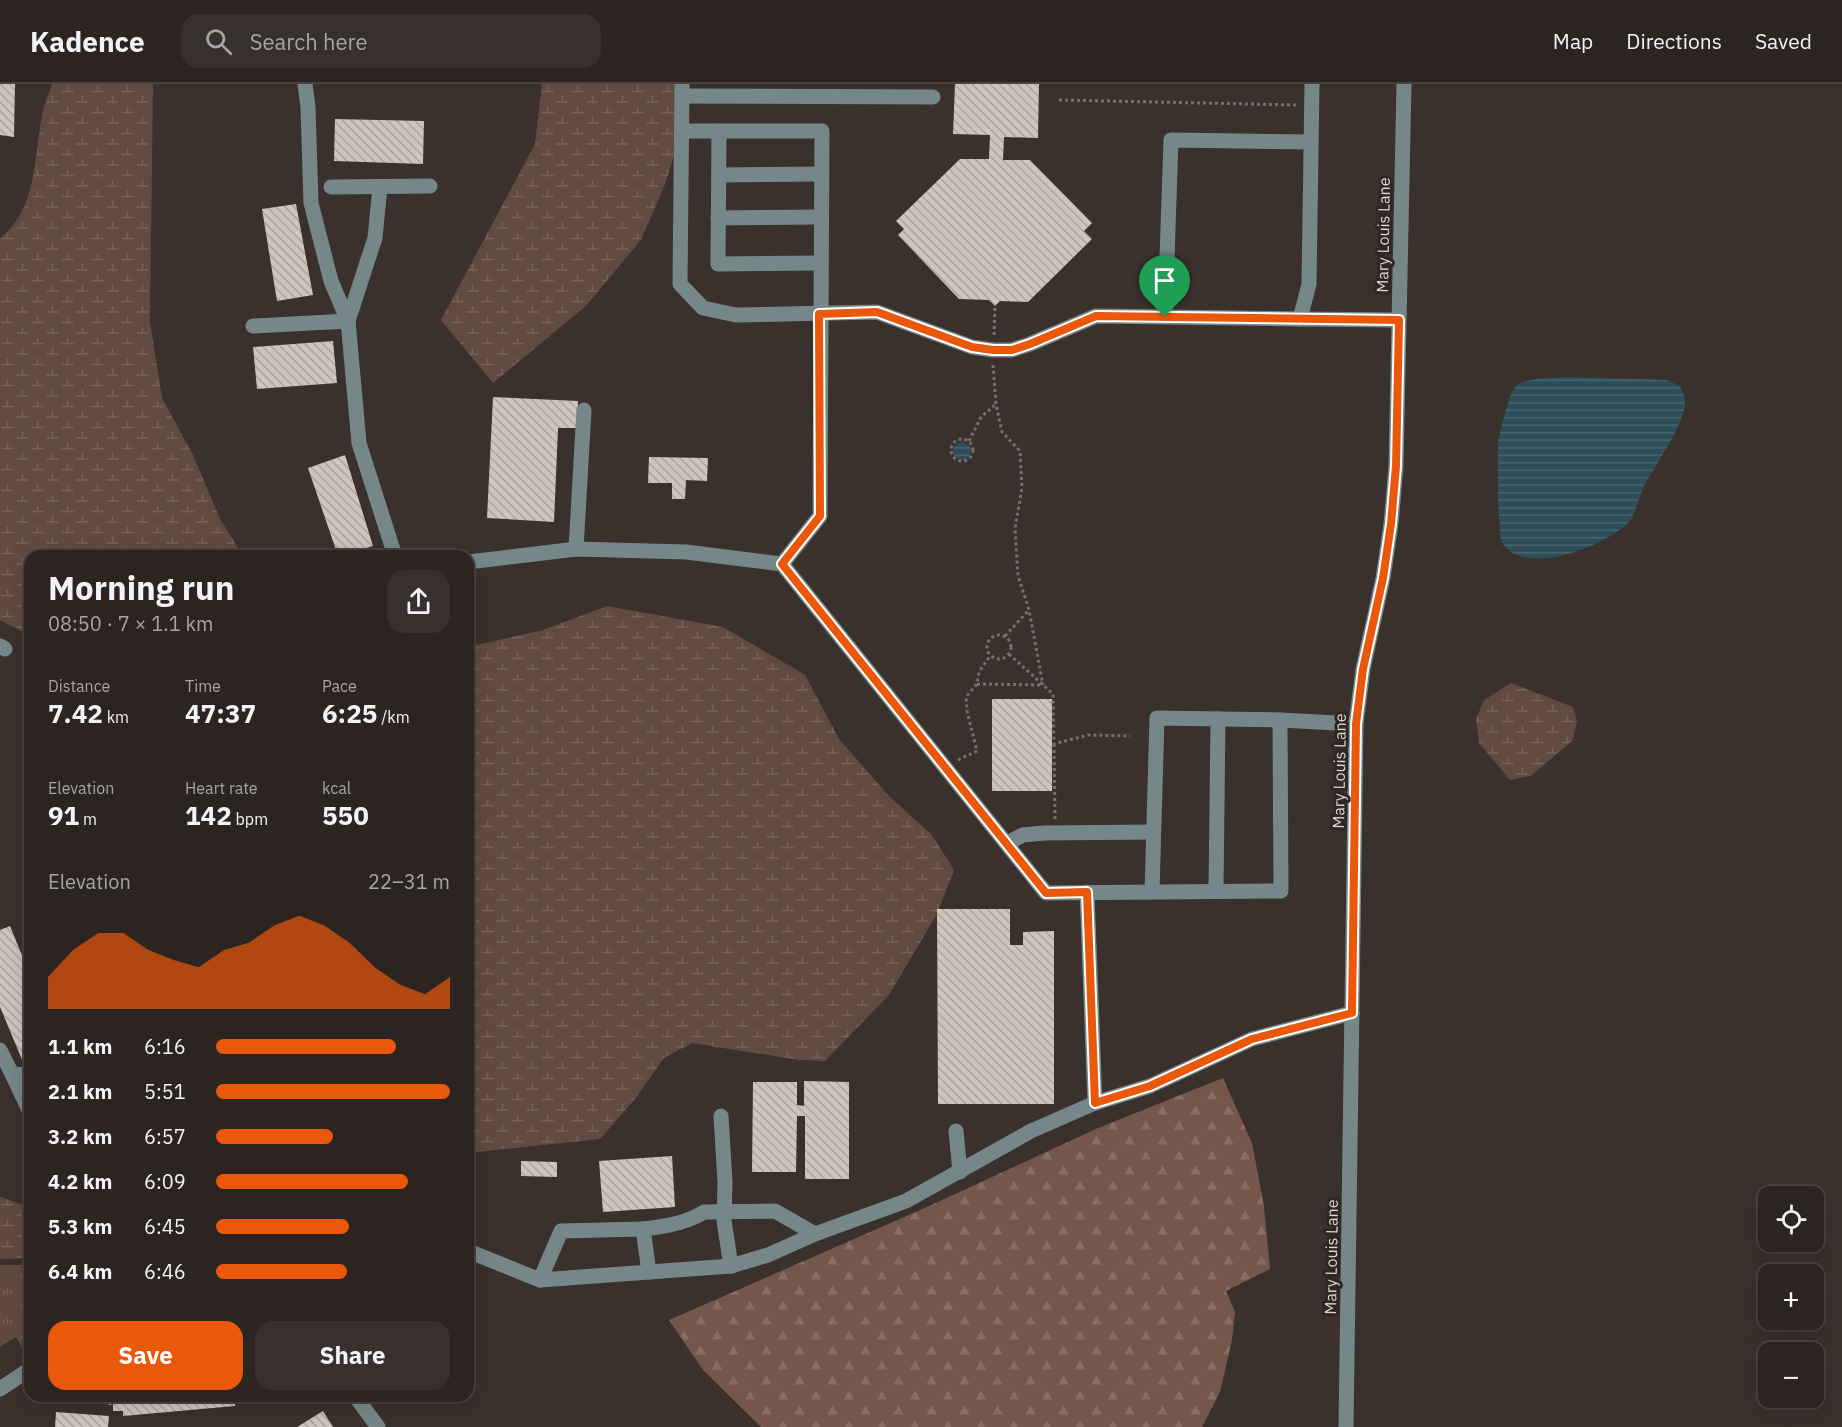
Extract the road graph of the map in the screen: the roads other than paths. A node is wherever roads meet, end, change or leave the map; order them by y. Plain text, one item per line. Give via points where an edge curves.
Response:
1 (1312, 84) edge
2 (1404, 84) edge
3 (306, 85) edge
4 (682, 90) edge
5 (933, 97) dead end
6 (682, 131) junction
7 (719, 131) junction
8 (1311, 142) junction
9 (821, 174) junction
10 (719, 175) junction
11 (430, 186) dead end
12 (331, 187) dead end
13 (380, 187) junction
14 (718, 218) junction
15 (821, 218) junction
16 (820, 263) junction
17 (819, 314) junction
18 (1165, 317) junction
19 (1300, 319) junction
20 (1399, 320) junction
21 (348, 321) junction
22 (253, 326) dead end
23 (584, 410) dead end
24 (576, 549) junction
25 (393, 550) edge
26 (474, 561) edge
27 (782, 564) junction
28 (1218, 719) junction
29 (1280, 720) junction
30 (1356, 724) junction
31 (1153, 832) junction
32 (1007, 843) junction
33 (1216, 891) junction
34 (1087, 892) junction
35 (1152, 892) junction
36 (1352, 1013) junction
37 (0, 1050) edge
38 (12, 1074) junction
39 (24, 1075) edge
40 (24, 1099) edge
41 (1095, 1103) junction
42 (721, 1116) dead end
43 (956, 1131) dead end
44 (960, 1172) junction
45 (724, 1210) junction
46 (643, 1229) junction
47 (815, 1234) junction
48 (474, 1253) edge
49 (731, 1266) junction
50 (649, 1272) junction
51 (540, 1280) junction
52 (24, 1373) edge
53 (0, 1389) edge
54 (359, 1402) edge
55 (378, 1427) edge
56 (1346, 1427) edge

1 - 8 street
2 - 20 street, Mary Louis Lane
3 - 21 street via 311,203 331,281
4 - 5 street
4 - 6 street
6 - 7 street
6 - 17 street via 680,284 703,308 736,315
7 - 9 street via 822,131
7 - 10 street
8 - 18 street via 1171,140
8 - 19 street via 1310,284
9 - 10 street
9 - 15 street
10 - 14 street
11 - 13 street
12 - 13 street
13 - 21 street via 375,238
14 - 15 street
14 - 16 street via 718,264
15 - 16 street
16 - 17 street
17 - 18 street via 877,312 972,347 993,350 1012,350 1096,316
17 - 27 street via 820,516
18 - 19 street
19 - 20 street
20 - 30 street, Mary Louis Lane via 1391,524
21 - 22 street
21 - 25 street via 359,443
23 - 24 street
24 - 26 street
24 - 27 street via 686,552
27 - 32 street
28 - 29 street
28 - 31 street via 1157,718
28 - 33 street
29 - 30 street
29 - 33 street via 1281,891
30 - 36 street, Mary Louis Lane
31 - 32 street via 1044,832 1023,835
31 - 35 street
32 - 34 street via 1046,893
33 - 35 street
34 - 35 street
34 - 41 street
36 - 41 street via 1252,1039 1150,1086
36 - 56 street, Mary Louis Lane
37 - 38 street
38 - 39 street
38 - 40 street
41 - 44 street via 1031,1131
42 - 45 street
43 - 44 street
44 - 47 street via 906,1201
45 - 46 street
45 - 47 street via 775,1211
45 - 49 street
46 - 50 street
46 - 51 street via 561,1231
47 - 49 street
48 - 51 street
49 - 50 street
50 - 51 street
52 - 53 street
54 - 55 street

